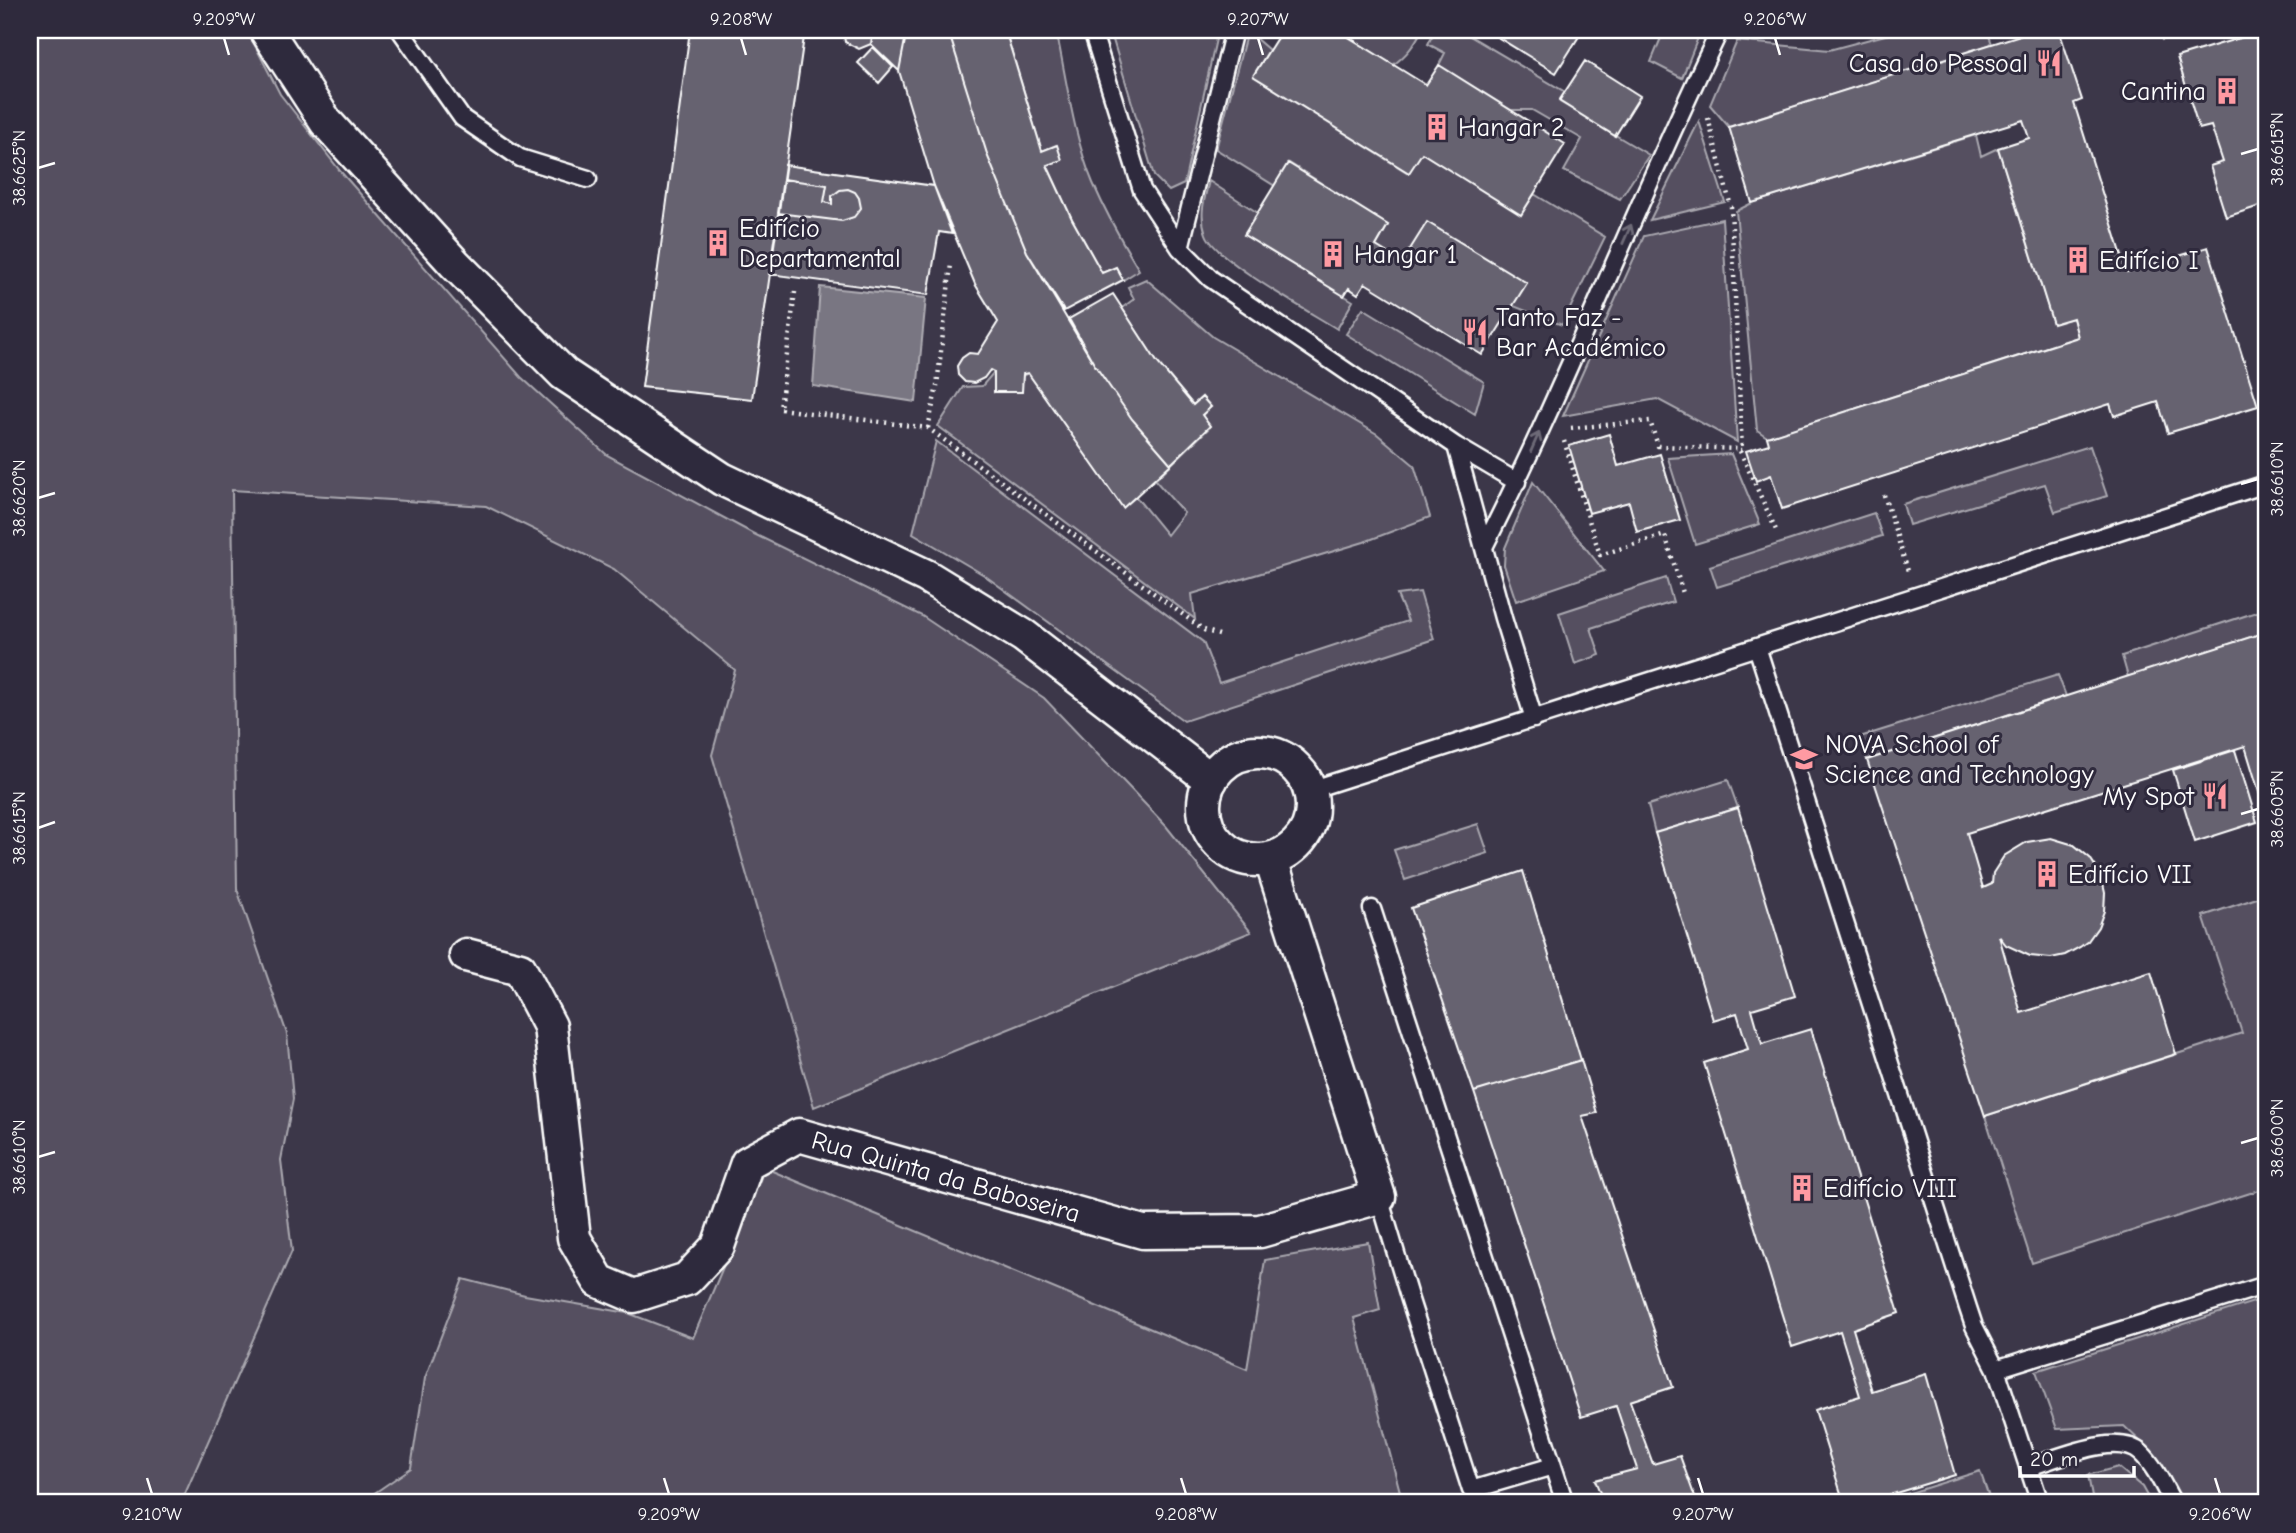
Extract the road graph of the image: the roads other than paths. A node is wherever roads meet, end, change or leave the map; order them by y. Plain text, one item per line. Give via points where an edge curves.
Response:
1 (266, 30) edge
2 (400, 30) edge
3 (1092, 30) edge
4 (1234, 30) edge
5 (1720, 30) edge
6 (588, 179) dead end
7 (1180, 248) junction
8 (1456, 446) junction
9 (1517, 482) junction
10 (2266, 484) edge
11 (1484, 547) junction
12 (1757, 647) junction
13 (1534, 719) junction
14 (1211, 780) junction
15 (1310, 790) junction
16 (1271, 860) junction
17 (1372, 909) dead end
18 (466, 955) dead end
19 (1379, 1197) junction
20 (2266, 1285) edge
21 (1996, 1369) junction
22 (1553, 1466) junction
23 (2028, 1468) junction
24 (1565, 1503) edge
25 (2040, 1503) edge
26 (2172, 1503) edge

1 - 14 street via 326,122 455,264 564,373 722,479 926,576 1024,636
2 - 6 lane via 462,118 520,158
3 - 7 lane via 1142,190
4 - 7 lane
9 -> 5 lane
7 - 8 lane via 1211,279
8 - 9 lane
8 - 11 lane
9 - 11 lane
10 - 12 lane
11 - 13 lane
12 - 13 lane
12 - 21 lane via 1968,1308
13 - 15 lane
14 - 15 street via 1225,764 1243,754 1264,752 1284,759 1300,772
14 - 16 street via 1204,815 1221,846 1236,856
15 - 16 street via 1310,825 1301,841
16 - 19 street
17 - 22 lane
18 - 19 street, Rua Quinta da Baboseira via 520,969 551,1026 574,1238 599,1281 634,1296 687,1279 718,1246 747,1163 799,1135 1143,1232 1259,1231
19 - 22 lane via 1471,1490
20 - 21 lane
21 - 23 lane
22 - 24 lane
23 - 25 lane
23 - 26 lane via 2105,1444 2129,1444 2150,1464

